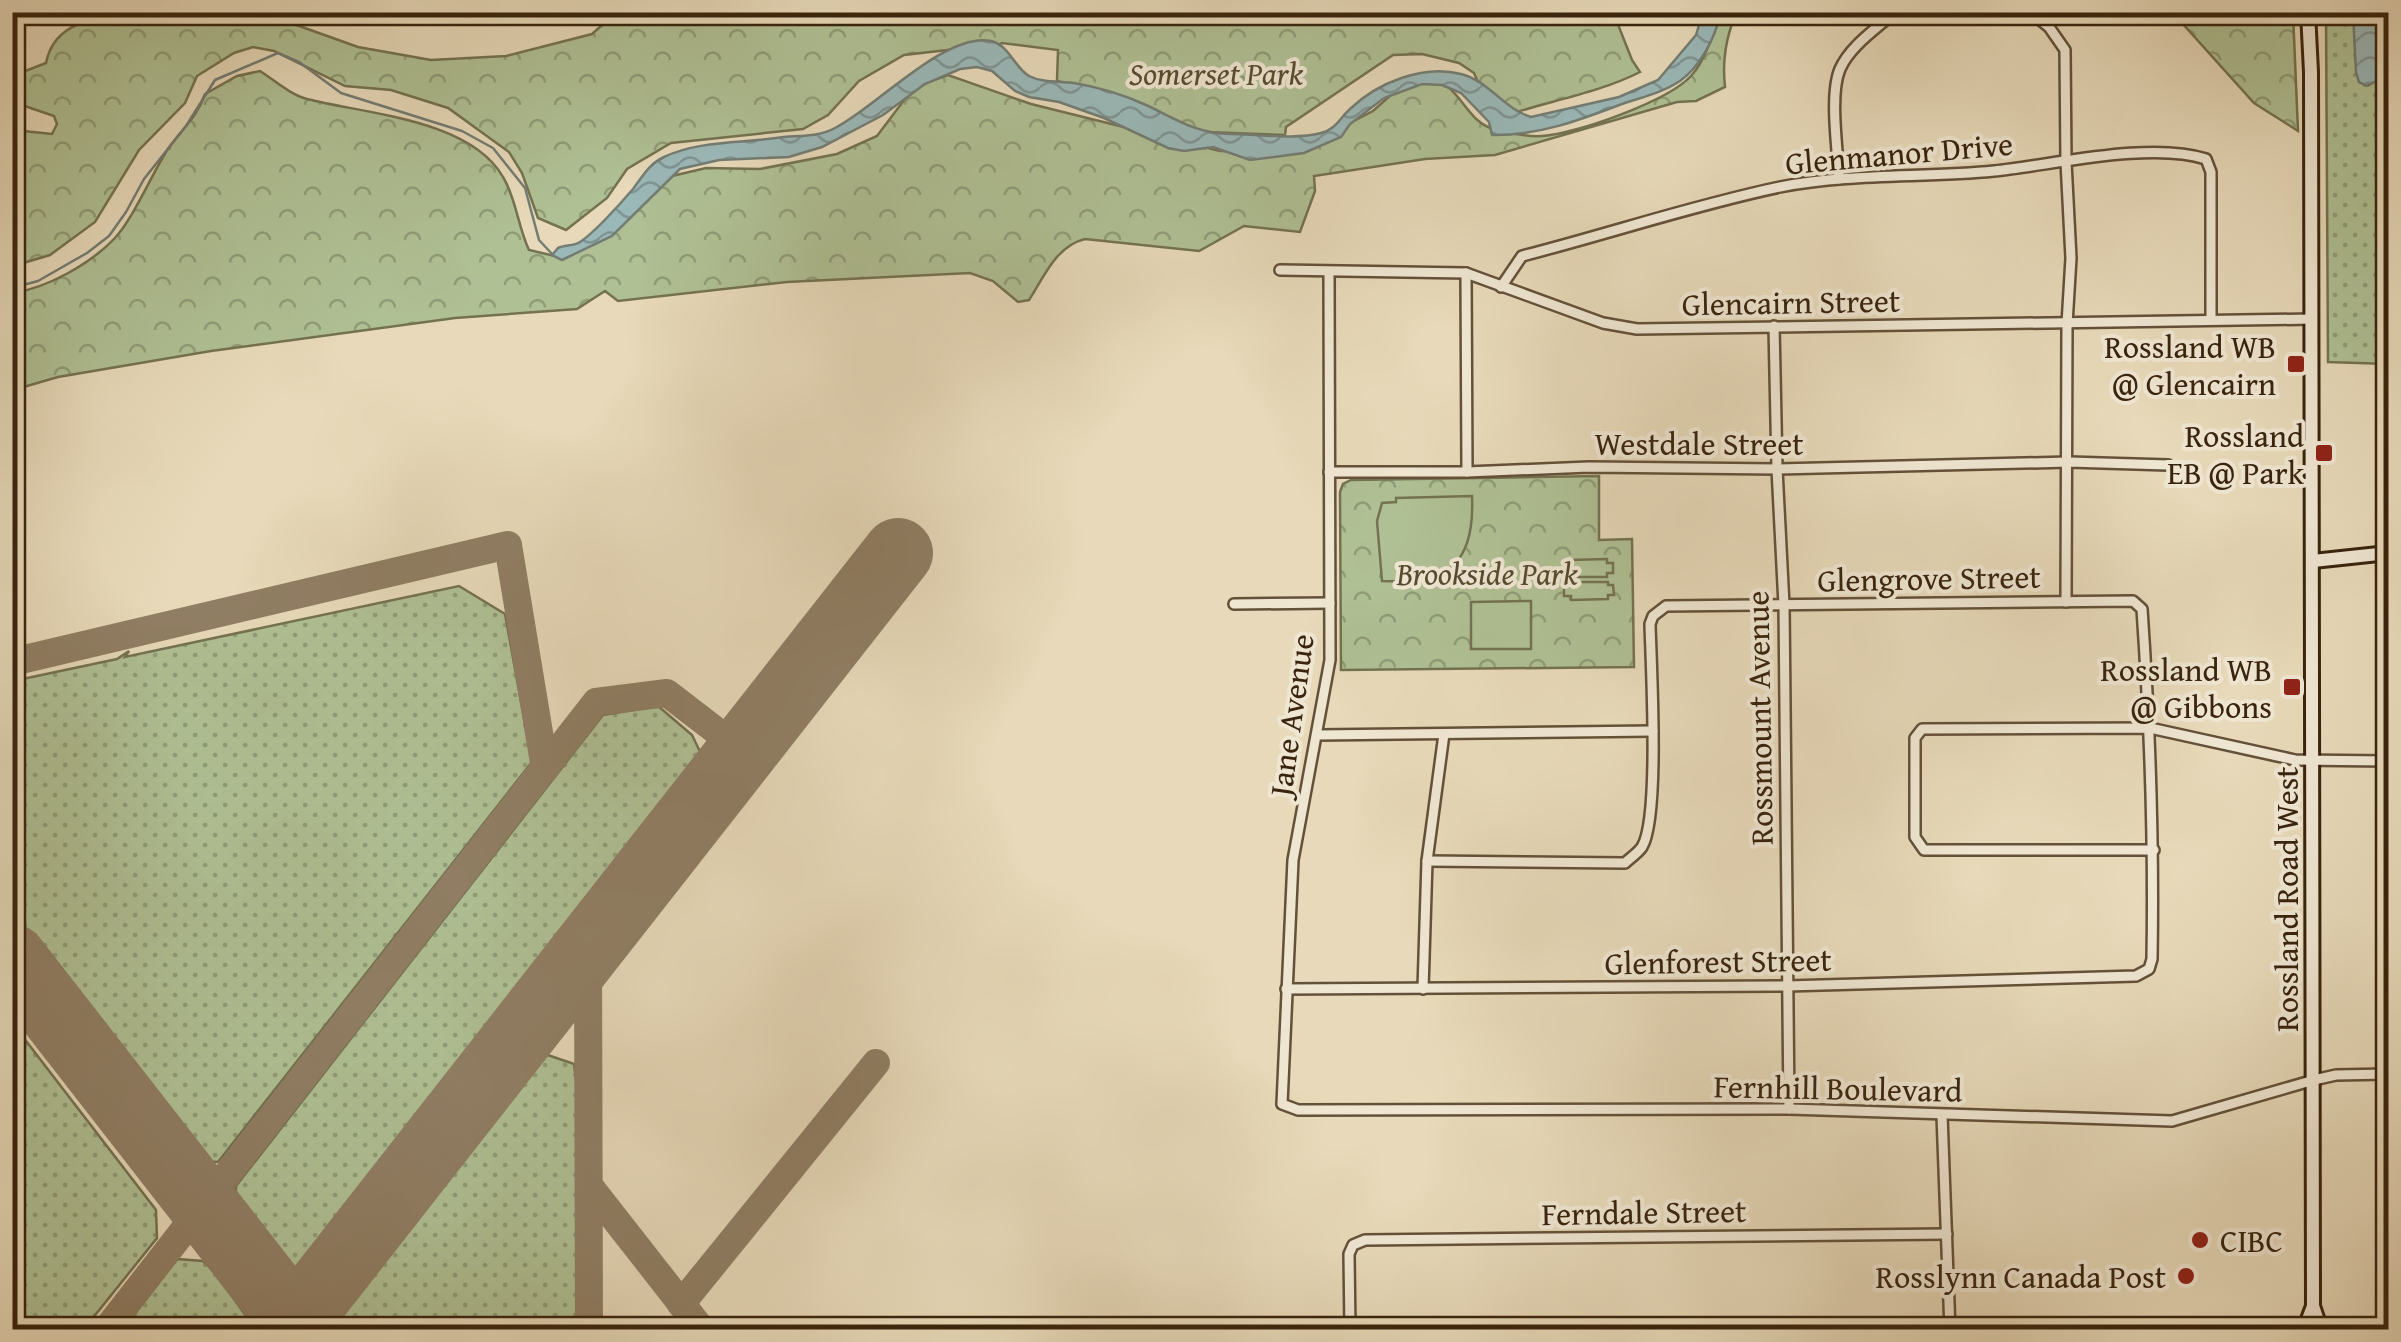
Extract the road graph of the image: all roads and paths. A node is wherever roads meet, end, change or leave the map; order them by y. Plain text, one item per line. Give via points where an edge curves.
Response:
1 (1894, 12) edge
2 (2030, 12) edge
3 (2308, 12) edge
4 (2066, 162) junction
5 (1839, 179) junction
6 (1280, 270) dead end
7 (1329, 272) junction
8 (1466, 274) junction
9 (1500, 287) junction
10 (2211, 319) junction
11 (2312, 319) junction
12 (2067, 324) junction
13 (1774, 326) junction
14 (2068, 462) junction
15 (2168, 465) dead end
16 (1777, 469) junction
17 (1329, 472) junction
18 (1466, 472) junction
19 (2388, 553) edge
20 (2313, 561) junction
21 (1330, 602) junction
22 (2066, 602) junction
23 (1234, 604) dead end
24 (1784, 604) junction
25 (2150, 728) junction
26 (1652, 731) junction
27 (1318, 734) junction
28 (1444, 734) junction
29 (2312, 761) junction
30 (2388, 761) edge
31 (2154, 850) junction
32 (1427, 861) junction
33 (1787, 986) junction
34 (1286, 989) junction
35 (1423, 989) junction
36 (2388, 1074) edge
37 (2314, 1080) junction
38 (1282, 1104) joint
39 (1788, 1109) junction
40 (1942, 1115) junction
41 (1948, 1234) junction
42 (2313, 1306) junction
43 (1350, 1330) edge
44 (1950, 1330) edge
45 (2304, 1330) edge
46 (2321, 1330) edge

1 - 5 street via 1839,71
2 - 4 street via 2065,50
3 - 11 main road, Rossland Road West
4 - 5 street, Glenmanor Drive
4 - 10 street, Glenmanor Drive via 2154,153 2206,159
4 - 12 street
5 - 9 street, Glenmanor Drive via 1522,256
6 - 7 street, Glencairn Street
7 - 8 street, Glencairn Street
7 - 17 street, Jane Avenue
8 - 9 street, Glencairn Street
8 - 18 street
9 - 13 street, Glencairn Street via 1637,329
10 - 11 street, Glencairn Street
10 - 12 street, Glencairn Street
11 - 20 main road, Rossland Road West
12 - 13 street, Glencairn Street
12 - 14 street
13 - 16 street, Rossmount Avenue
14 - 15 street, Westdale Street
14 - 16 street, Westdale Street
14 - 22 street
16 - 18 street, Westdale Street
16 - 24 street, Rossmount Avenue
17 - 18 street, Westdale Street
17 - 21 street, Jane Avenue
19 - 20 main road
20 - 29 main road, Rossland Road West
21 - 23 street
21 - 27 street, Jane Avenue via 1330,660
22 - 24 street, Glengrove Street
22 - 25 street, Glengrove Street via 2133,601 2142,609
24 - 26 street, Glengrove Street via 1666,606 1653,616
24 - 33 street, Rossmount Avenue
25 - 29 street
25 - 31 street
25 - 31 street via 1922,728 1915,738 1915,838 1924,850
26 - 28 street
26 - 32 street via 1649,820 1642,846 1625,863
27 - 28 street
27 - 34 street, Jane Avenue via 1292,860
28 - 32 street
29 - 30 street
29 - 37 main road, Rossland Road West
31 - 33 street, Glenforest Street via 2152,959 2136,976
32 - 35 street
33 - 35 street, Glenforest Street
33 - 39 street, Rossmount Avenue
34 - 35 street, Glenforest Street
34 - 38 street, Jane Avenue
36 - 37 street, Fernhill Boulevard
37 - 40 street, Fernhill Boulevard via 2172,1121
37 - 42 main road, Rossland Road West
38 - 39 street, Fernhill Boulevard via 1298,1110
39 - 40 street, Fernhill Boulevard
40 - 41 street
41 - 43 street, Ferndale Street via 1365,1240 1349,1254
41 - 44 street
42 - 45 main road, Rossland Road West
42 - 46 main road, Rossland Road West

